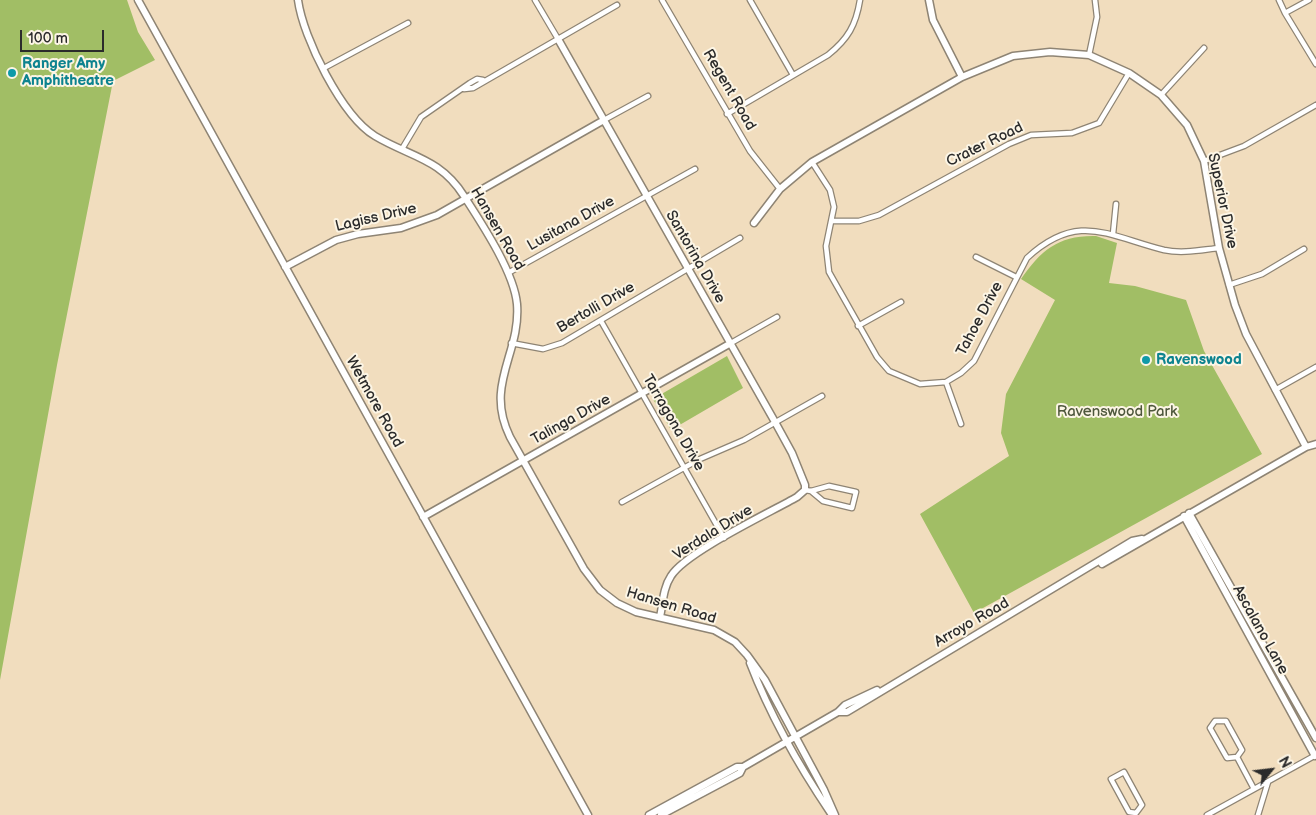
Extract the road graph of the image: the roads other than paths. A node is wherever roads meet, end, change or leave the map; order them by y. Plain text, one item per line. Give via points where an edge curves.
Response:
1 (138, 0) edge
2 (298, 0) edge
3 (536, 0) edge
4 (662, 0) edge
5 (750, 0) edge
6 (860, 0) edge
7 (928, 0) edge
8 (1095, 0) edge
9 (1279, 0) edge
10 (1309, 0) edge
11 (617, 5) dead end
12 (1285, 13) junction
13 (408, 23) dead end
14 (558, 38) junction
15 (1204, 48) dead end
16 (1089, 55) junction
17 (1316, 64) edge
18 (324, 68) junction
19 (1129, 73) junction
20 (793, 75) junction
21 (962, 78) junction
22 (1161, 95) junction
23 (648, 96) dead end
24 (1316, 105) edge
25 (727, 114) junction
26 (604, 120) junction
27 (402, 149) junction
28 (1204, 161) junction
29 (812, 162) junction
30 (695, 169) dead end
31 (780, 188) junction
32 (646, 196) junction
33 (466, 198) junction
34 (1116, 204) dead end
35 (832, 221) junction
36 (754, 222) dead end
37 (1112, 234) junction
38 (740, 238) dead end
39 (1218, 248) junction
40 (1304, 249) dead end
41 (976, 257) dead end
42 (285, 267) junction
43 (688, 268) junction
44 (508, 273) junction
45 (1016, 278) junction
46 (1229, 285) junction
47 (901, 302) dead end
48 (777, 317) dead end
49 (601, 321) junction
50 (858, 326) junction
51 (511, 343) junction
52 (730, 343) junction
53 (1316, 367) edge
54 (946, 382) junction
55 (1276, 390) junction
56 (642, 394) junction
57 (822, 396) dead end
58 (775, 422) junction
59 (961, 424) dead end
60 (1316, 437) edge
61 (1316, 444) edge
62 (1306, 447) junction
63 (523, 461) junction
64 (684, 468) junction
65 (808, 490) junction
66 (622, 502) dead end
67 (1187, 514) junction
68 (423, 517) junction
69 (724, 538) junction
70 (660, 617) junction
71 (791, 738) junction
72 (1316, 738) edge
73 (1316, 755) edge
74 (1237, 757) junction
75 (743, 767) junction
76 (1268, 782) junction
77 (1254, 789) junction
78 (1219, 809) junction
79 (1137, 814) edge
80 (588, 815) edge
81 (649, 815) edge
82 (661, 815) edge
83 (833, 815) edge
84 (1207, 815) edge
85 (1222, 815) edge
86 (1258, 815) edge

1 - 42 street, Wetmore Road
2 - 18 street, Hansen Road via 304,28
3 - 14 street
4 - 25 street, Regent Road
5 - 20 street
6 - 20 street via 852,32 842,44
7 - 21 street via 933,20
8 - 16 street via 1097,17
9 - 12 street
10 - 12 street
11 - 14 street
12 - 17 street
13 - 18 street
14 - 26 street, Santorina Drive
14 - 27 street via 483,80 477,79 421,117
15 - 22 street
16 - 19 street, Superior Drive
16 - 21 street, Superior Drive via 1050,52 1013,56
18 - 27 street, Hansen Road via 359,124 374,136
19 - 22 street, Superior Drive
19 - 35 street, Crater Road via 1099,123 1072,133 1031,136 1006,145 879,215 859,221
20 - 25 street
21 - 29 street, Superior Drive
22 - 28 street, Superior Drive via 1187,125
23 - 26 street
24 - 28 street via 1244,146
25 - 31 street, Regent Road via 750,151
26 - 32 street, Santorina Drive
26 - 33 street, Lagiss Drive
27 - 33 street, Hansen Road via 440,168
28 - 39 street, Superior Drive
29 - 31 street, Superior Drive
29 - 35 street, Tahoe Drive via 830,190 834,207
30 - 32 street, Lusitana Drive
31 - 36 street, Superior Drive
32 - 43 street, Santorina Drive
32 - 44 street, Lusitana Drive
33 - 42 street, Lagiss Drive via 406,227 336,240
33 - 44 street, Hansen Road
34 - 37 street
35 - 50 street, Tahoe Drive via 826,246 830,272
37 - 39 street, Tahoe Drive via 1172,251
37 - 45 street, Tahoe Drive via 1090,230 1057,236 1027,258
38 - 43 street, Bertolli Drive
39 - 46 street, Superior Drive
40 - 46 street via 1262,274
41 - 45 street
42 - 68 street, Wetmore Road
43 - 49 street, Bertolli Drive
43 - 52 street, Santorina Drive
44 - 51 street, Hansen Road via 517,306
45 - 54 street, Tahoe Drive via 974,361
46 - 55 street, Superior Drive via 1246,334
47 - 50 street
48 - 52 street
49 - 51 street, Bertolli Drive via 549,348 537,349
49 - 56 street, Tarragona Drive
50 - 54 street, Tahoe Drive via 889,372 920,384
51 - 63 street, Hansen Road via 501,380 500,411 504,426
52 - 56 street, Talinga Drive
52 - 58 street, Santorina Drive
53 - 55 street
54 - 59 street
55 - 62 street, Superior Drive
56 - 63 street, Talinga Drive
56 - 64 street, Tarragona Drive
57 - 58 street
58 - 64 street
58 - 65 street, Santorina Drive
60 - 62 street, Arroyo Road
61 - 62 street, Arroyo Road
62 - 67 street, Arroyo Road
63 - 68 street, Talinga Drive
63 - 70 street, Hansen Road via 594,583 625,607
64 - 66 street
64 - 69 street, Tarragona Drive
65 - 65 street via 828,486 856,492 852,508 823,500
65 - 69 street, Verdala Drive
67 - 71 street, Arroyo Road
67 - 72 street, Ascalano Lane
67 - 73 street, Ascalano Lane
68 - 80 street, Wetmore Road
69 - 70 street, Verdala Drive via 675,571 665,588
70 - 71 street, Hansen Road via 714,630 735,642 765,680
71 - 75 street, Arroyo Road
71 - 83 street, Hansen Road via 824,790
73 - 76 street
74 - 74 street via 1242,750 1226,721 1215,721 1210,728 1227,758
74 - 77 street
75 - 81 street, Arroyo Road via 737,766
75 - 82 street, Arroyo Road via 740,773
76 - 77 street
76 - 86 street
77 - 78 street
78 - 84 street
78 - 85 street
79 - 79 street via 1142,805 1124,772 1111,779 1128,812

